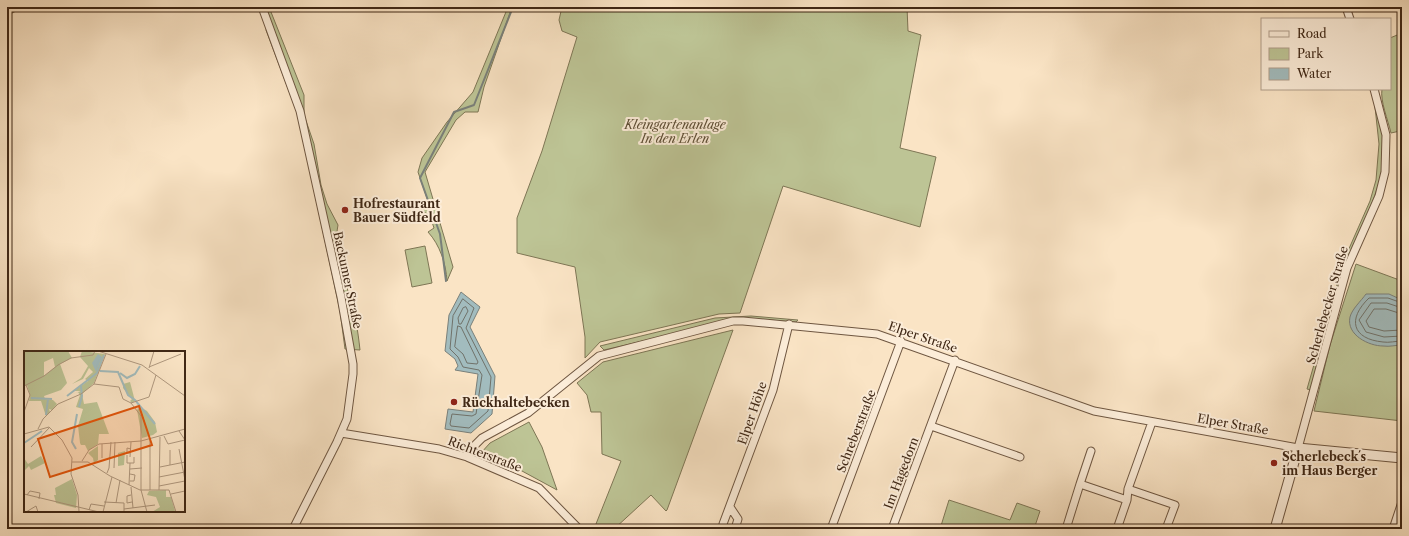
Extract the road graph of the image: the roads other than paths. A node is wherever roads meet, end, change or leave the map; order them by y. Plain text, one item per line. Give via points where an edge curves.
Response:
1 (15, 7) edge
2 (262, 7) edge
3 (1346, 7) edge
4 (7, 11) edge
5 (1350, 18) edge
6 (1374, 90) edge
7 (789, 324) junction
8 (901, 341) junction
9 (955, 360) junction
10 (1152, 422) junction
11 (931, 426) junction
12 (341, 433) junction
13 (1298, 448) junction
14 (1091, 451) dead end
15 (466, 457) junction
16 (1020, 457) dead end
17 (1402, 458) edge
18 (1080, 484) junction
19 (1128, 490) junction
20 (1127, 500) junction
21 (1402, 502) edge
22 (730, 507) junction
23 (293, 529) edge
24 (580, 529) edge
25 (727, 529) edge
26 (735, 529) edge
27 (831, 529) edge
28 (892, 529) edge
29 (1066, 529) edge
30 (1118, 529) edge
31 (1166, 529) edge
32 (1275, 529) edge
33 (1393, 529) edge

1 - 4 street
2 - 12 street, Backumer Straße via 300,111 349,336 353,374 347,419
3 - 5 street
6 - 13 street, Scherlebecker Straße via 1386,135 1385,172 1379,196 1347,268
7 - 8 street, Elper Straße via 877,334
7 - 15 street, Elper Straße via 733,321 599,356 528,413 482,438
7 - 22 street, Elper Höhe via 773,390
8 - 9 street, Elper Straße
8 - 27 street, Schreberstraße
9 - 10 street, Elper Straße via 1094,411
9 - 11 street, Im Hagedorn
10 - 13 street, Elper Straße
10 - 19 street
11 - 16 street, Im Hagedorn
11 - 28 street, Im Hagedorn
12 - 15 street, Richterstraße via 439,449
12 - 23 street, Backumer Straße
13 - 17 street, Elper Straße
13 - 32 street, Scherlebecker Straße
14 - 18 street
15 - 24 street, Richterstraße via 539,488
18 - 20 street
18 - 29 street
19 - 20 street
19 - 31 street via 1174,505
20 - 30 street
21 - 33 street
22 - 25 street, Elper Höhe via 723,524
22 - 26 street via 738,519

